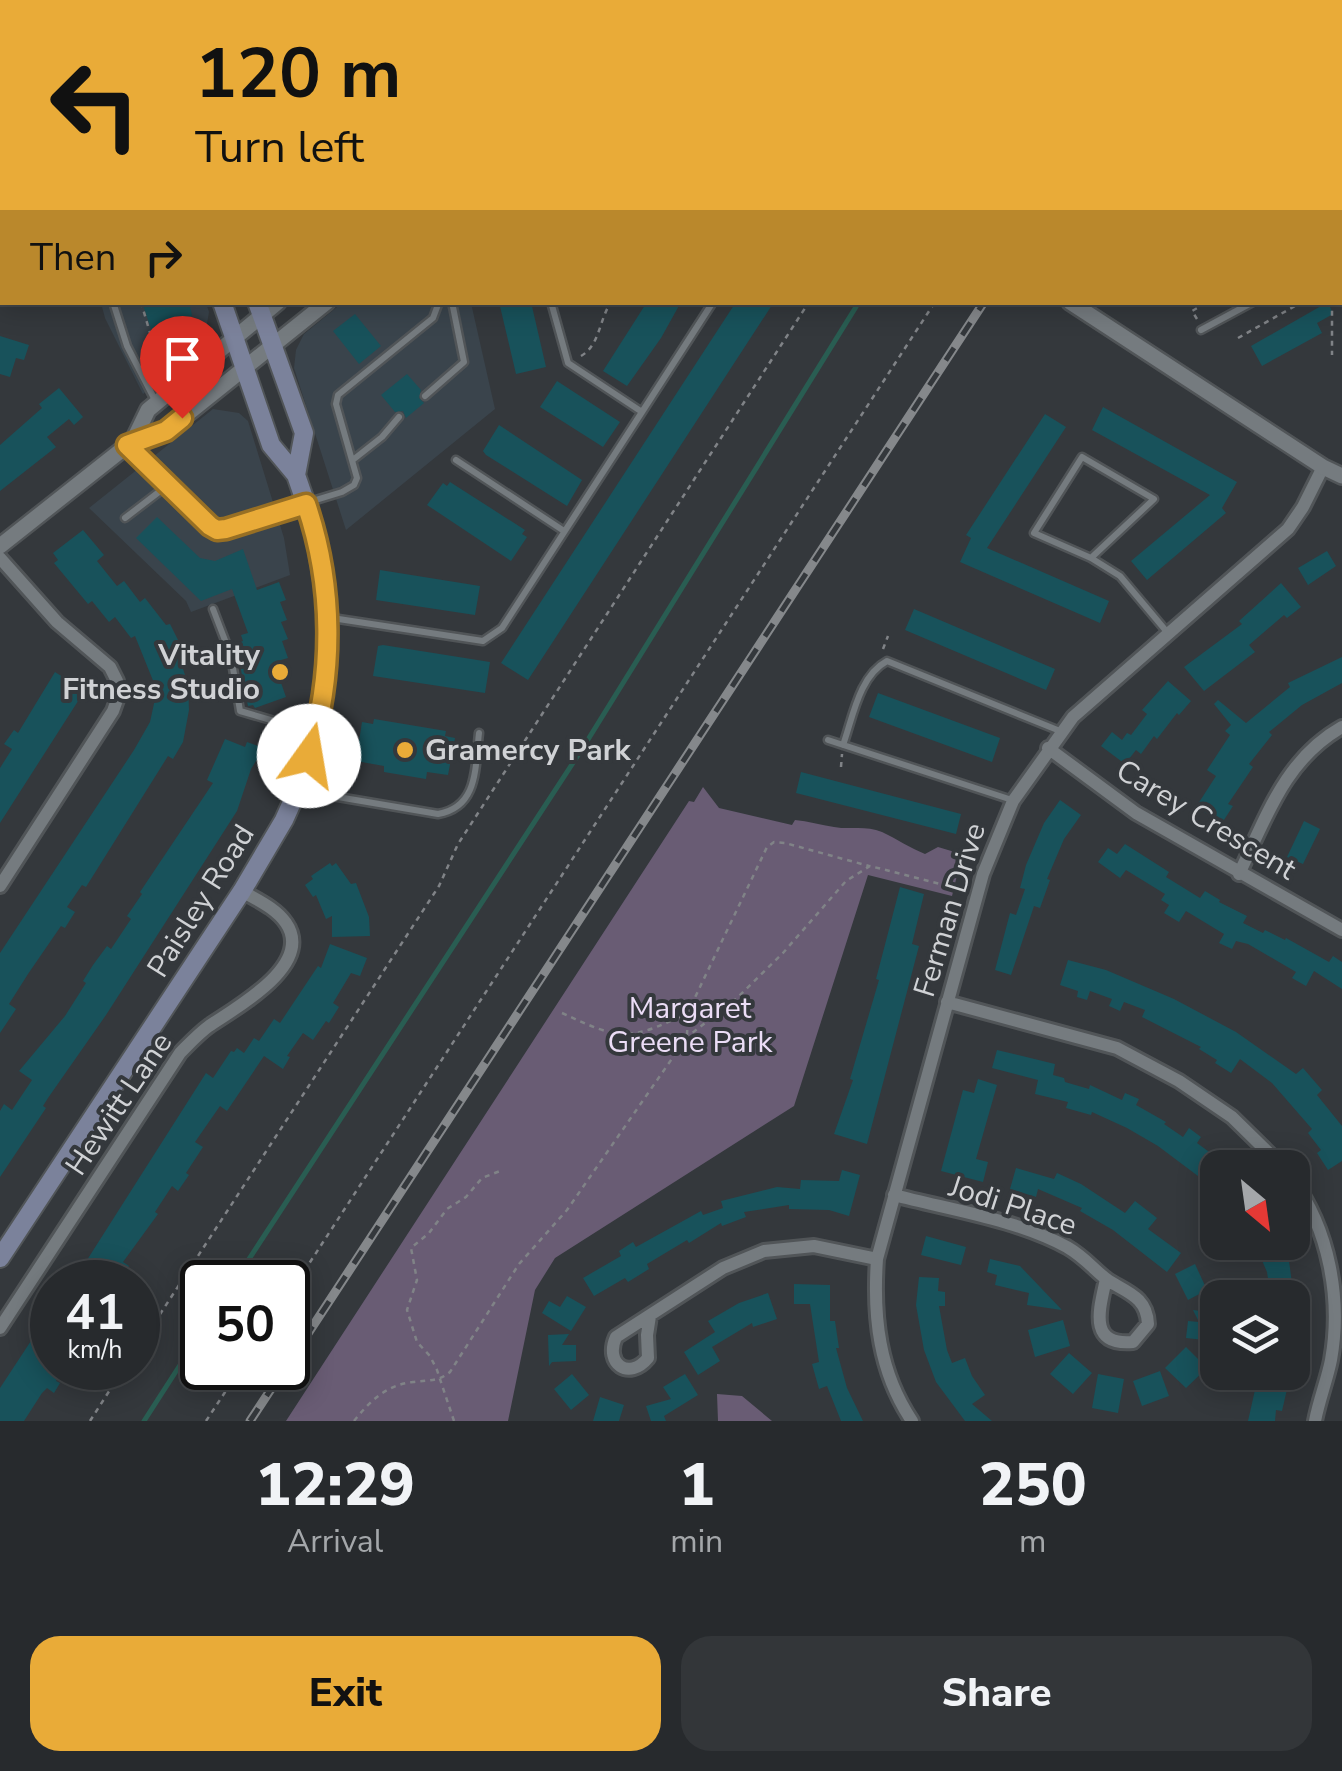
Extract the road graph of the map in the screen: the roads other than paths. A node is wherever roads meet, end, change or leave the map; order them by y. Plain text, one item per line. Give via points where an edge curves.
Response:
1 (114, 305) edge
2 (223, 305) edge
3 (323, 305) edge
4 (438, 305) edge
5 (453, 305) edge
6 (552, 305) edge
7 (712, 305) edge
8 (1247, 305) edge
9 (1075, 307) edge
10 (260, 309) edge
11 (1201, 330) dead end
12 (234, 339) junction
13 (274, 345) junction
14 (244, 368) junction
15 (426, 396) dead end
16 (156, 402) junction
17 (642, 412) junction
18 (399, 417) dead end
19 (130, 443) junction
20 (354, 459) junction
21 (456, 460) dead end
22 (1323, 467) junction
23 (296, 475) junction
24 (1342, 476) edge
25 (168, 486) junction
26 (306, 504) junction
27 (126, 518) dead end
28 (564, 532) junction
29 (0, 546) edge
30 (0, 558) edge
31 (1091, 558) junction
32 (213, 609) dead end
33 (329, 618) junction
34 (1167, 632) junction
35 (1342, 727) edge
36 (1060, 731) junction
37 (480, 732) dead end
38 (316, 733) junction
39 (828, 740) dead end
40 (843, 746) junction
41 (1048, 748) junction
42 (300, 785) junction
43 (1013, 800) junction
44 (1240, 874) junction
45 (0, 886) edge
46 (242, 891) junction
47 (1342, 930) edge
48 (947, 1002) junction
49 (1266, 1150) edge
50 (894, 1195) junction
51 (1310, 1212) edge
52 (0, 1258) edge
53 (876, 1259) junction
54 (1106, 1279) junction
55 (1339, 1305) edge
56 (650, 1316) dead end
57 (0, 1328) edge
58 (912, 1421) edge
59 (1315, 1421) edge

1 - 16 lane
2 - 12 main road, Paisley Road
3 - 13 street
4 - 20 lane via 433,318 338,394
5 - 15 lane via 464,362
6 - 17 lane via 568,363
7 - 17 lane
8 - 11 lane
9 - 22 street
10 - 12 street
10 - 13 main road, Paisley Road
12 - 14 main road, Paisley Road
12 - 16 street
13 - 14 street
13 - 23 main road, Paisley Road via 304,433
14 - 19 street via 166,431
14 - 23 main road, Paisley Road via 272,445
16 - 19 street
17 - 28 lane
18 - 20 lane
19 - 25 lane
19 - 29 street
20 - 26 lane via 354,484
21 - 28 lane
22 - 24 street
22 - 34 street, Ferman Drive via 1288,529
23 - 26 main road, Paisley Road
25 - 26 lane via 217,530
25 - 27 lane
26 - 33 main road, Paisley Road
28 - 33 lane via 492,638
30 - 45 street via 57,622 110,667 118,697
31 - 31 lane via 1154,498 1082,457 1034,533
31 - 34 lane via 1120,576
32 - 38 lane via 231,656 240,711
33 - 38 main road, Paisley Road
34 - 36 street, Ferman Drive
35 - 44 street via 1292,768
36 - 40 lane via 887,661 866,682
36 - 41 street, Ferman Drive
37 - 42 lane via 472,790 448,812 332,796
38 - 42 main road, Paisley Road
39 - 40 lane
40 - 43 lane
41 - 43 street, Ferman Drive
41 - 44 street, Carey Crescent via 1136,813
42 - 46 main road, Paisley Road
43 - 48 street, Ferman Drive via 983,874
44 - 47 street, Carey Crescent
46 - 52 main road, Paisley Road
46 - 57 street, Hewitt Lane via 291,932 284,964 254,997 180,1053
48 - 49 street via 1117,1048 1232,1116
48 - 50 street, Ferman Drive
50 - 53 street, Ferman Drive
50 - 54 street, Jodi Place via 1043,1237 1082,1256
51 - 55 street
53 - 56 street via 814,1246 764,1251 724,1268
53 - 58 street, Ferman Drive via 879,1342
54 - 54 street, Jodi Place via 1131,1292 1147,1312 1148,1324 1133,1342 1119,1343 1104,1333 1098,1319
55 - 59 street

